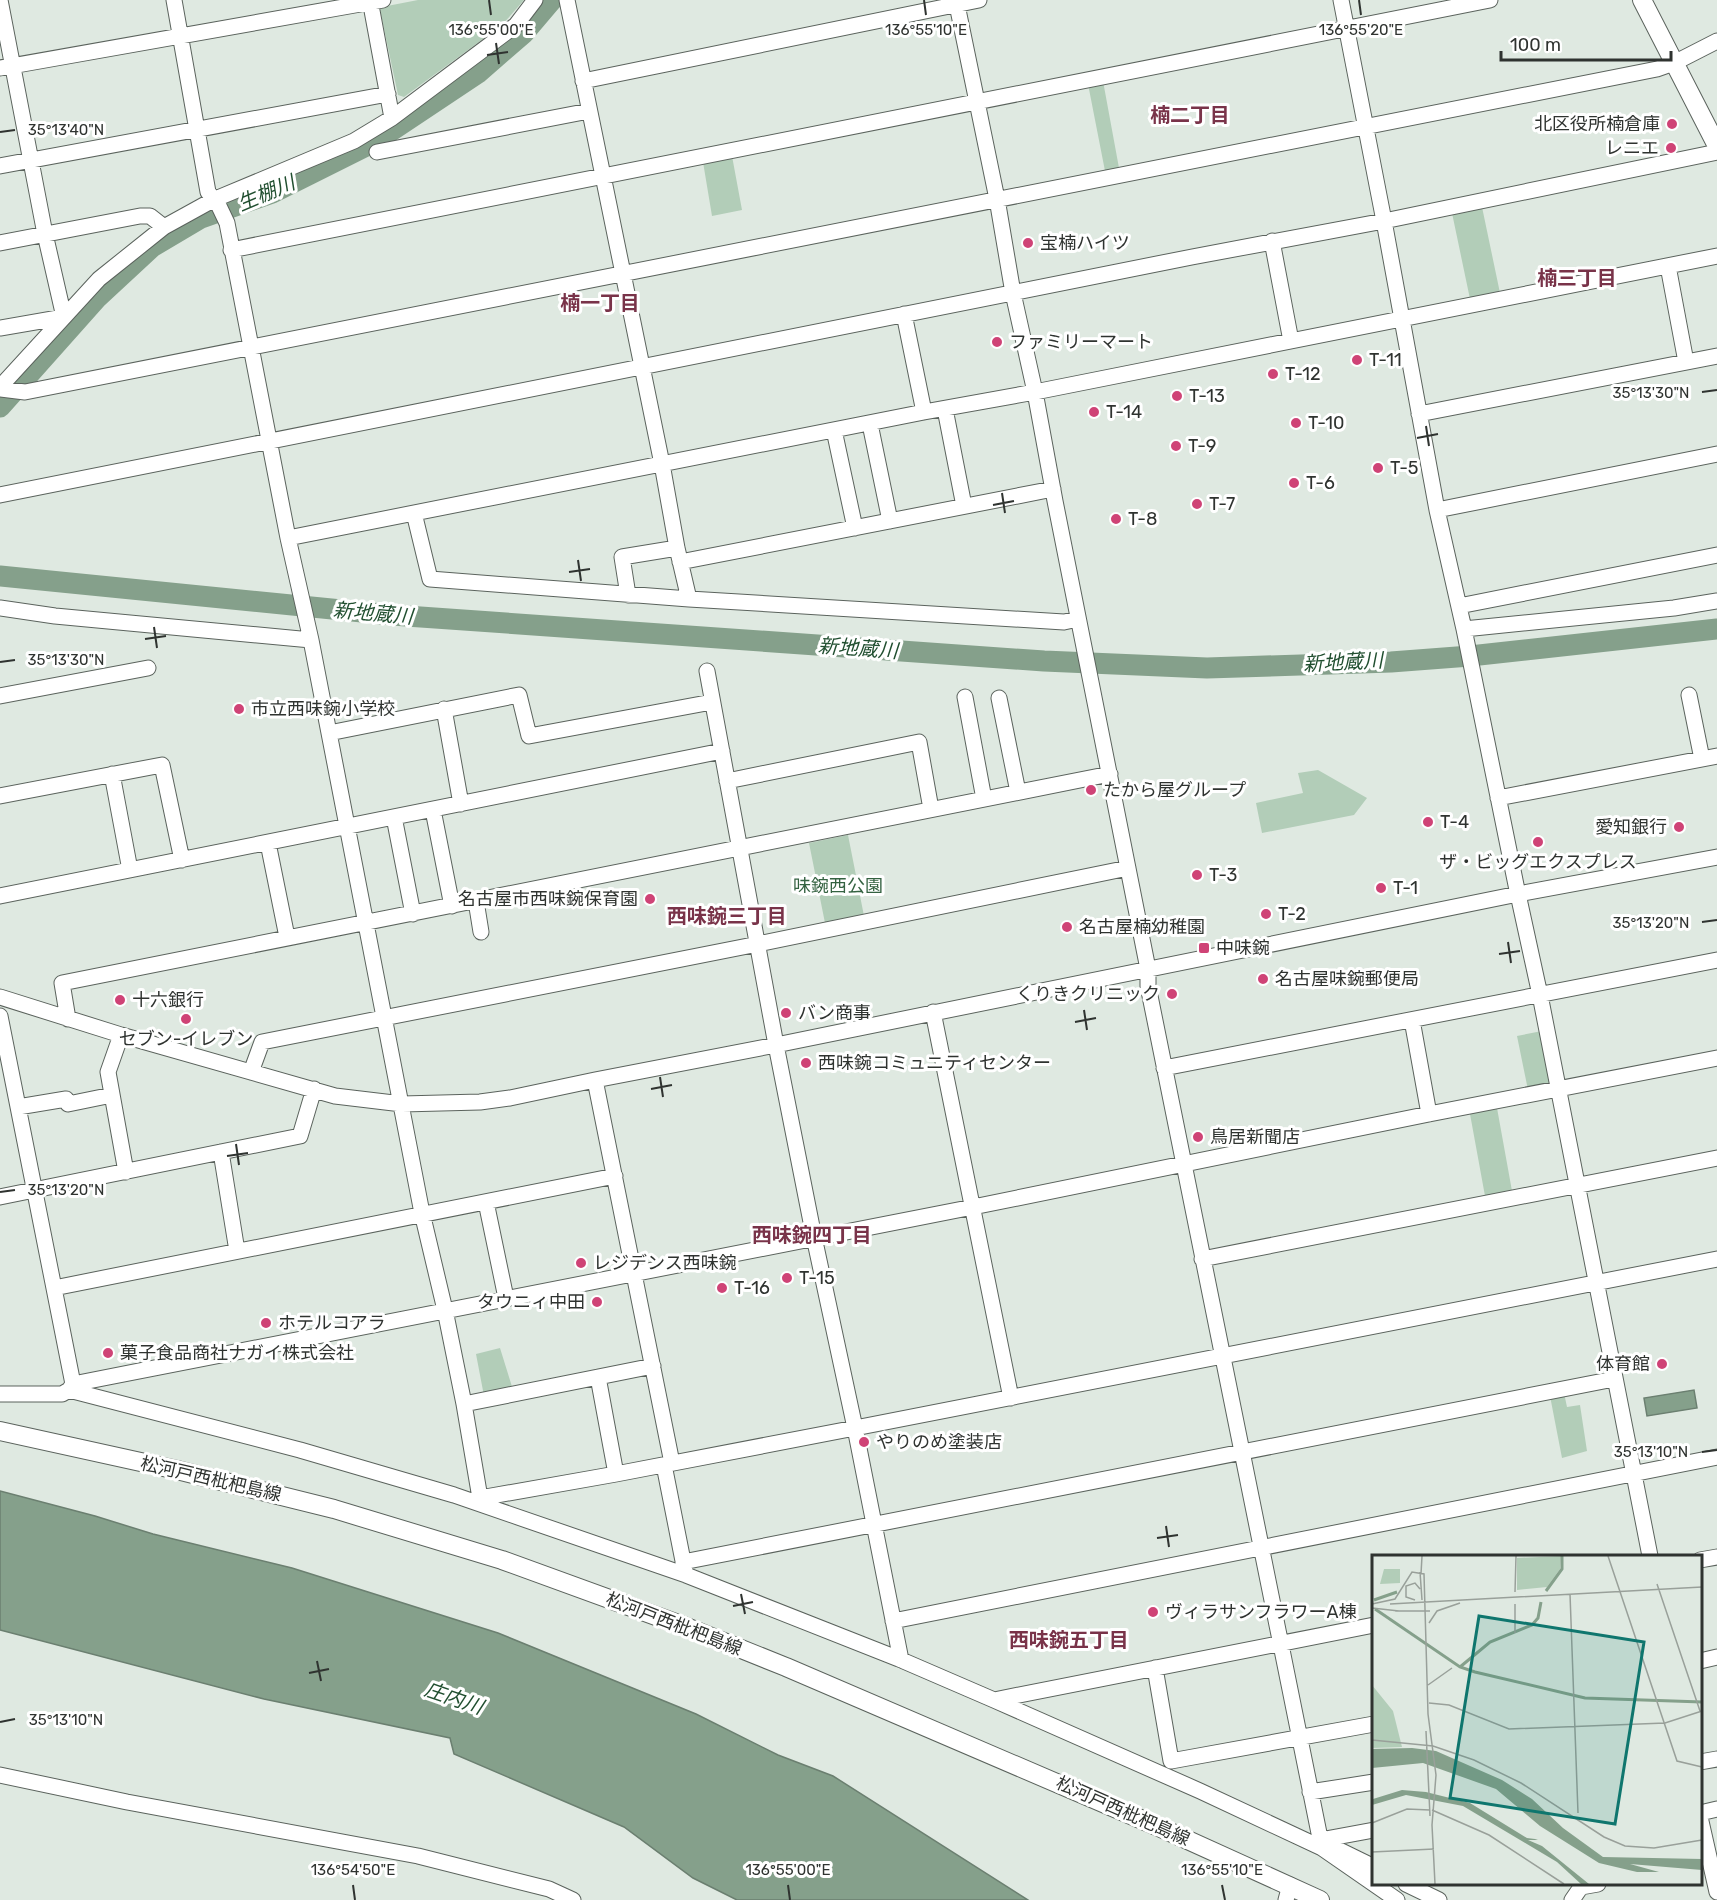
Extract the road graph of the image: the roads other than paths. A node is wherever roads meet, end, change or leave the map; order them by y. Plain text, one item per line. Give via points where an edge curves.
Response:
1 (0, 0) edge
2 (174, 0) edge
3 (535, 0) edge
4 (567, 0) edge
5 (979, 0) edge
6 (1341, 0) edge
7 (1490, 0) edge
8 (1642, 0) edge
9 (375, 1) edge
10 (956, 2) edge
11 (1347, 28) junction
12 (180, 35) junction
13 (1717, 41) edge
14 (1674, 63) junction
15 (7, 67) edge
16 (584, 81) junction
17 (388, 94) junction
18 (978, 102) junction
19 (589, 111) junction
20 (392, 118) junction
21 (1366, 126) junction
22 (196, 129) junction
23 (1717, 146) edge
24 (377, 152) dead end
25 (1717, 152) edge
26 (31, 160) junction
27 (0, 166) edge
28 (602, 176) junction
29 (997, 199) junction
30 (219, 207) junction
31 (1384, 221) junction
32 (164, 227) junction
33 (45, 234) junction
34 (1272, 241) junction
35 (0, 243) edge
36 (231, 250) junction
37 (1717, 256) edge
38 (1668, 266) junction
39 (622, 274) junction
40 (1012, 293) junction
41 (904, 315) junction
42 (64, 317) junction
43 (1402, 320) junction
44 (0, 328) edge
45 (1291, 341) junction
46 (251, 348) junction
47 (1717, 356) edge
48 (1686, 362) junction
49 (642, 368) junction
50 (2, 389) edge
51 (1035, 392) junction
52 (945, 409) junction
53 (924, 412) junction
54 (1419, 414) junction
55 (870, 424) junction
56 (834, 430) junction
57 (270, 441) junction
58 (1717, 454) edge
59 (662, 464) junction
60 (1053, 489) junction
61 (0, 495) edge
62 (964, 506) junction
63 (1437, 510) junction
64 (414, 513) junction
65 (890, 521) junction
66 (855, 528) junction
67 (288, 538) junction
68 (678, 555) junction
69 (1717, 555) edge
70 (628, 595) junction
71 (689, 599) junction
72 (1717, 601) edge
73 (1459, 606) junction
74 (0, 608) edge
75 (1078, 619) junction
76 (1464, 629) junction
77 (311, 640) junction
78 (148, 668) dead end
79 (706, 671) dead end
80 (1689, 695) dead end
81 (0, 696) edge
82 (965, 697) dead end
83 (999, 698) dead end
84 (712, 702) junction
85 (444, 709) junction
86 (329, 733) junction
87 (722, 751) junction
88 (1709, 758) edge
89 (112, 774) junction
90 (1110, 774) junction
91 (728, 781) junction
92 (1018, 792) junction
93 (0, 796) edge
94 (1498, 798) junction
95 (984, 799) junction
96 (461, 804) junction
97 (931, 809) junction
98 (433, 810) junction
99 (394, 817) junction
100 (347, 827) junction
101 (268, 843) junction
102 (738, 848) junction
103 (1717, 857) edge
104 (182, 860) junction
105 (1128, 868) junction
106 (130, 870) junction
107 (0, 896) edge
108 (1519, 900) junction
109 (476, 901) junction
110 (452, 906) junction
111 (413, 914) junction
112 (366, 922) junction
113 (481, 932) dead end
114 (287, 937) junction
115 (758, 944) junction
116 (1717, 960) edge
117 (1148, 969) junction
118 (1540, 995) junction
119 (0, 997) edge
120 (933, 1012) junction
121 (0, 1016) edge
122 (384, 1018) junction
123 (68, 1019) junction
124 (1412, 1020) junction
125 (121, 1035) junction
126 (776, 1045) junction
127 (1717, 1058) edge
128 (1164, 1068) junction
129 (251, 1072) junction
130 (595, 1080) junction
131 (314, 1089) junction
132 (1558, 1089) junction
133 (7, 1092) edge
134 (112, 1095) junction
135 (402, 1104) junction
136 (18, 1107) junction
137 (1429, 1114) junction
138 (221, 1152) junction
139 (1717, 1158) edge
140 (1184, 1164) junction
141 (126, 1172) junction
142 (615, 1176) junction
143 (1577, 1186) junction
144 (34, 1190) junction
145 (0, 1197) edge
146 (486, 1202) junction
147 (973, 1207) junction
148 (422, 1213) junction
149 (814, 1237) junction
150 (237, 1251) junction
151 (1202, 1259) junction
152 (1717, 1259) edge
153 (635, 1273) junction
154 (1595, 1283) junction
155 (54, 1288) junction
156 (506, 1298) junction
157 (445, 1310) junction
158 (1222, 1355) junction
159 (653, 1366) junction
160 (598, 1377) junction
161 (1614, 1379) junction
162 (71, 1387) junction
163 (0, 1394) edge
164 (1011, 1398) junction
165 (464, 1404) junction
166 (855, 1428) junction
167 (0, 1431) edge
168 (1241, 1452) junction
169 (1717, 1457) edge
170 (668, 1464) junction
171 (616, 1474) junction
172 (1633, 1474) junction
173 (481, 1501) junction
174 (874, 1525) junction
175 (1261, 1548) junction
176 (1650, 1555) edge
177 (1717, 1557) edge
178 (1702, 1560) edge
179 (684, 1569) junction
180 (893, 1621) junction
181 (1372, 1625) edge
182 (1280, 1643) junction
183 (1717, 1657) edge
184 (901, 1660) junction
185 (1702, 1661) edge
186 (1155, 1668) junction
187 (994, 1700) junction
188 (1372, 1724) edge
189 (1299, 1737) junction
190 (1717, 1759) edge
191 (1702, 1762) edge
192 (0, 1775) edge
193 (1372, 1782) edge
194 (1310, 1792) junction
195 (1717, 1809) edge
196 (1702, 1815) edge
197 (1702, 1821) edge
198 (1372, 1831) edge
199 (1321, 1844) junction
200 (1710, 1865) edge
201 (1372, 1866) edge
202 (1372, 1882) edge
203 (1377, 1885) edge
204 (1408, 1885) edge
205 (1580, 1885) edge
206 (1717, 1892) edge
207 (1288, 1893) edge
208 (573, 1900) edge
209 (1320, 1900) edge
210 (1397, 1900) edge
211 (1439, 1900) edge
212 (1572, 1900) edge

1 - 15 street
2 - 12 street
3 - 20 street via 516,25
4 - 16 street
5 - 10 street
6 - 11 street
7 - 11 street
8 - 14 main road
9 - 12 street
9 - 17 street
10 - 16 street
10 - 18 street
11 - 18 street
11 - 21 street
12 - 15 street
12 - 22 street
13 - 14 street
14 - 21 street
14 - 23 main road
15 - 26 street
16 - 19 street
17 - 20 street
17 - 22 street
18 - 28 street
18 - 29 street
19 - 24 street
19 - 28 street
20 - 30 street via 354,141
21 - 29 street
21 - 31 street
22 - 26 street
22 - 30 street via 208,192
25 - 31 street
26 - 27 street
26 - 33 street
28 - 36 street
28 - 39 street
29 - 39 street
29 - 40 street
30 - 32 street
30 - 36 street
31 - 34 street
31 - 43 street
32 - 33 street via 150,216 140,216
32 - 42 street via 99,279
33 - 35 street
33 - 42 street
34 - 40 street
34 - 45 street
36 - 46 street
37 - 38 street
38 - 43 street
38 - 48 street
39 - 46 street
39 - 49 street
40 - 41 street
40 - 51 street
41 - 49 street
41 - 53 street
42 - 44 street
42 - 50 street
43 - 45 street
43 - 54 street
45 - 51 street
46 - 50 street via 25,393
46 - 57 street
47 - 48 street
48 - 54 street
49 - 57 street
49 - 59 street
51 - 52 street
51 - 60 street
52 - 53 street
52 - 62 street
53 - 55 street
54 - 63 street
55 - 56 street
55 - 65 street
56 - 59 street
56 - 66 street
57 - 61 street
57 - 67 street
58 - 63 street
59 - 64 street
59 - 68 street
60 - 62 street
60 - 75 street
62 - 65 street
63 - 73 street
64 - 67 street
64 - 70 street via 430,579
65 - 66 street
66 - 68 street
67 - 77 street
68 - 70 street via 622,557
68 - 71 street
69 - 73 street
70 - 71 street
71 - 75 street via 1064,622
72 - 76 street
73 - 76 street
74 - 77 street
75 - 90 street
76 - 94 street
77 - 86 street
78 - 81 street
79 - 84 street
80 - 88 street
82 - 95 street
83 - 92 street
84 - 85 street via 529,736 519,694
84 - 87 street
85 - 86 street
85 - 96 street
86 - 100 street
87 - 91 street
87 - 96 street
88 - 94 street
89 - 93 street
89 - 104 street via 162,765
89 - 106 street
90 - 92 street
90 - 105 street
91 - 97 street via 919,742
91 - 102 street
92 - 95 street
94 - 108 street
95 - 97 street
96 - 98 street
97 - 102 street
98 - 99 street
98 - 110 street
99 - 100 street
99 - 111 street
100 - 101 street
100 - 112 street
101 - 104 street
101 - 114 street
102 - 109 street
102 - 115 street
103 - 108 street
104 - 106 street
105 - 115 street
105 - 117 street
106 - 107 street
108 - 117 street
108 - 118 street
109 - 110 street
109 - 113 street
110 - 111 street
111 - 112 street
112 - 114 street
112 - 122 street
114 - 123 street via 62,983
115 - 122 street
115 - 126 street
116 - 118 street
117 - 120 street
117 - 128 street
118 - 124 street
118 - 132 street
119 - 123 street
120 - 126 street
120 - 147 street
121 - 133 street
122 - 129 street via 262,1042
122 - 135 street
123 - 125 street
124 - 128 street
124 - 137 street
125 - 129 street
125 - 134 street via 108,1072
126 - 130 street
126 - 149 street
127 - 132 street
128 - 140 street
129 - 131 street
130 - 135 street via 480,1102
130 - 142 street
131 - 135 street via 335,1096
131 - 138 street via 300,1136
132 - 137 street
132 - 143 street
133 - 136 street
134 - 136 street via 68,1104 66,1099
134 - 141 street
135 - 148 street
136 - 144 street
137 - 140 street
138 - 141 street
138 - 150 street
139 - 143 street
140 - 147 street
140 - 151 street
141 - 144 street
142 - 146 street
142 - 153 street
143 - 151 street
143 - 154 street
144 - 145 street
144 - 155 street
146 - 148 street
146 - 156 street
147 - 149 street
147 - 164 street
148 - 150 street
148 - 157 street
149 - 153 street
149 - 166 street
150 - 155 street
151 - 158 street
152 - 154 street
153 - 156 street
153 - 159 street
154 - 158 street
154 - 161 street
155 - 162 street
156 - 157 street
157 - 162 street
157 - 165 street
158 - 164 street
158 - 168 street
159 - 160 street
159 - 170 street
160 - 165 street
160 - 171 street
161 - 168 street
161 - 172 street
162 - 163 street via 62,1394
162 - 173 street
164 - 166 street
165 - 173 street
166 - 170 street
166 - 174 street
167 - 207 main road, 松河戸西枇杷島線 via 334,1509 502,1560 786,1667 1042,1776
168 - 174 street
168 - 175 street
169 - 172 street
170 - 171 street
170 - 179 street
171 - 173 street
172 - 175 street
172 - 176 street
173 - 179 street
174 - 179 street
174 - 180 street
175 - 180 street
175 - 182 street
177 - 178 street
179 - 184 street
180 - 184 street
181 - 182 street
182 - 186 street
182 - 189 street
183 - 185 street
184 - 187 street
186 - 187 street
186 - 189 street via 1171,1761
187 - 199 street
188 - 189 street
189 - 194 street
190 - 191 street
192 - 208 street via 418,1856 549,1889
193 - 194 street
194 - 199 street
195 - 196 street
197 - 200 street
198 - 199 street
199 - 201 street
199 - 202 street
200 - 206 street
203 - 210 street
204 - 211 street
205 - 212 street
207 - 209 main road, 松河戸西枇杷島線

